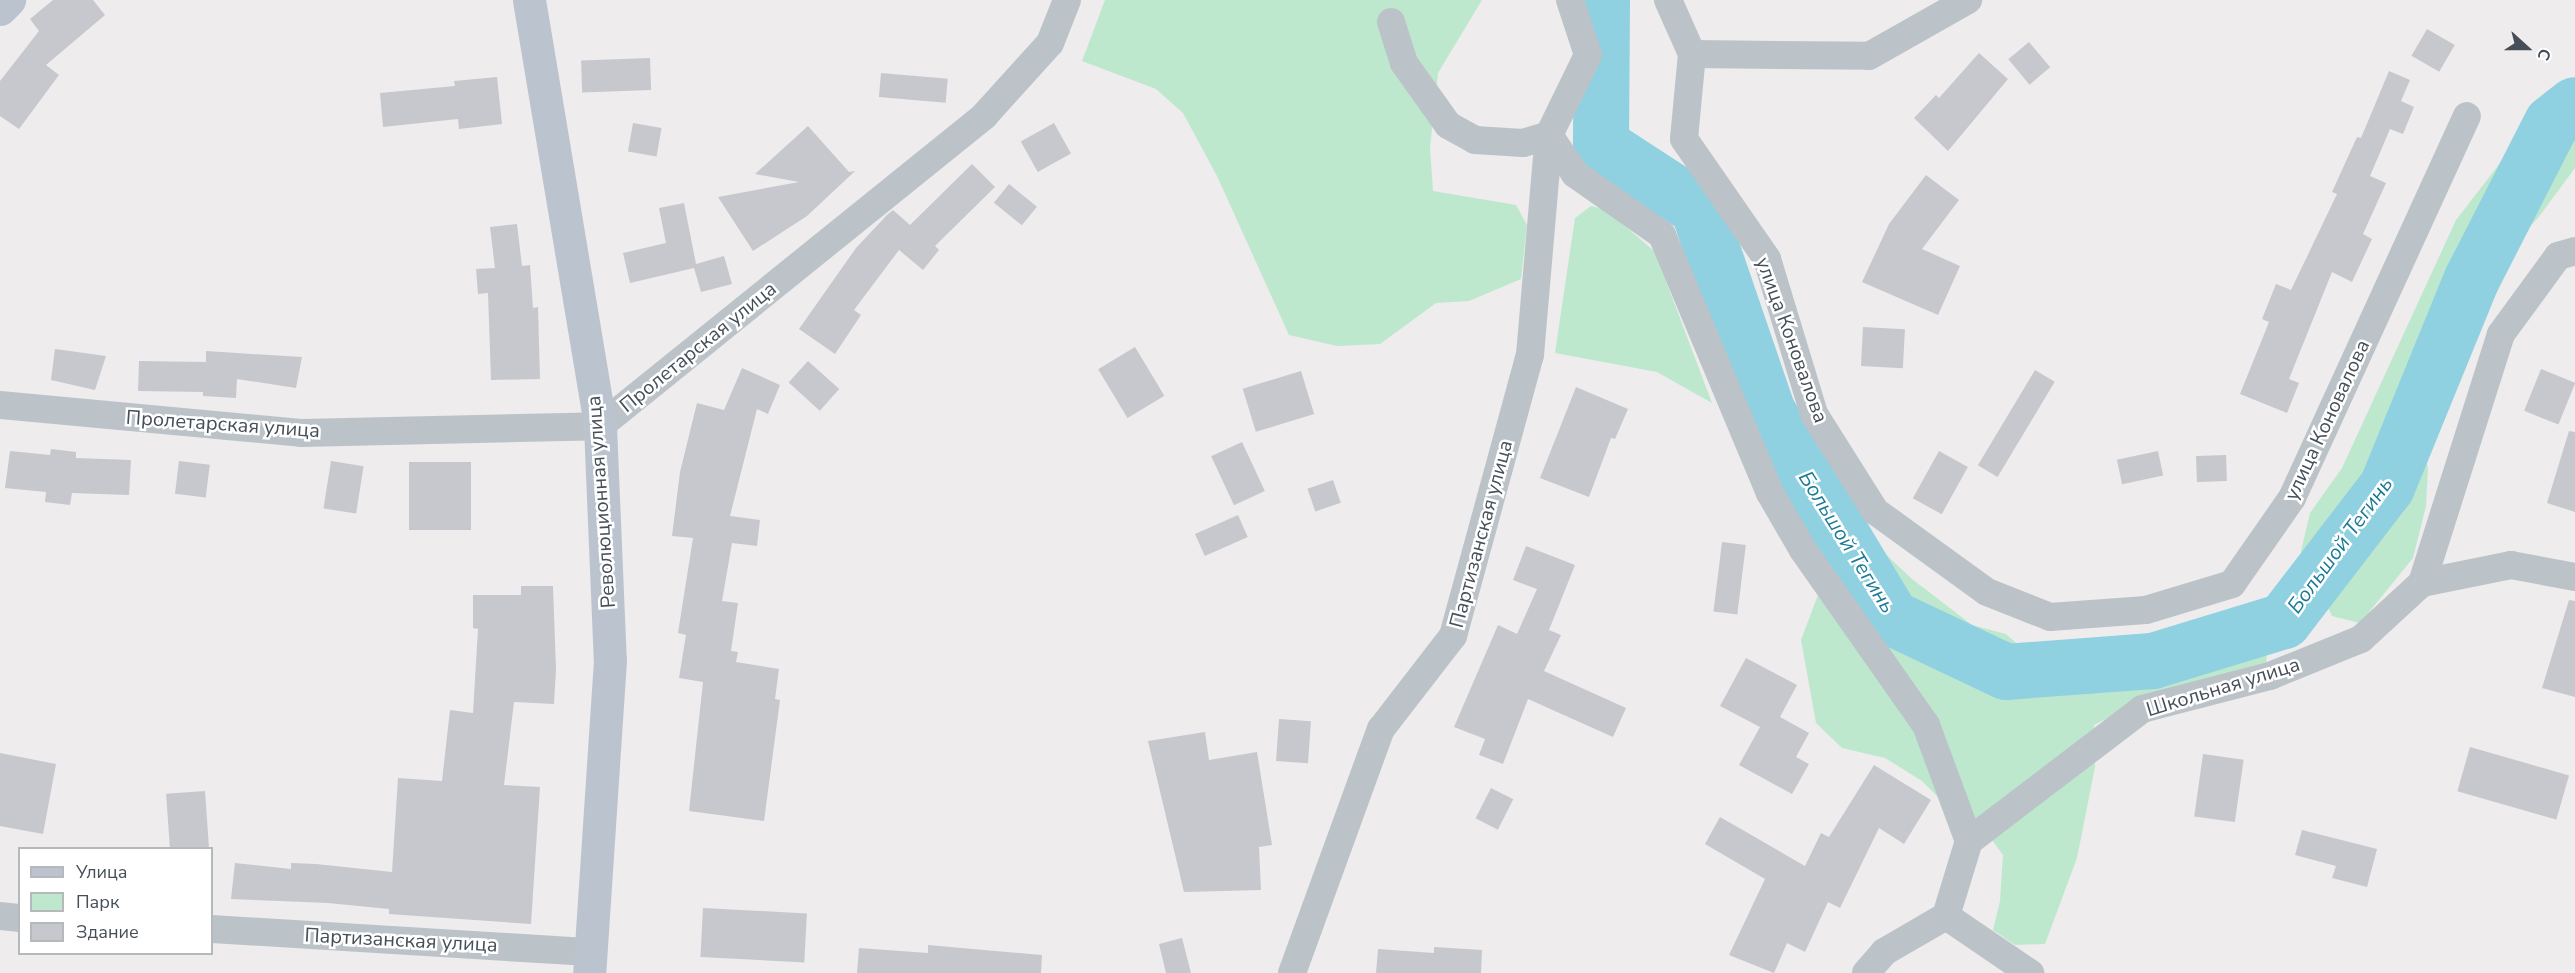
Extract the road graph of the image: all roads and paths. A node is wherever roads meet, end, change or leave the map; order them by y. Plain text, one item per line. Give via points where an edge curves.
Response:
1 (9, 0) edge
2 (529, 0) edge
3 (1067, 0) edge
4 (1570, 0) edge
5 (1668, 0) edge
6 (1968, 0) edge
7 (0, 9) edge
8 (1390, 22) dead end
9 (1692, 54) junction
10 (2467, 116) dead end
11 (1549, 135) junction
12 (2575, 251) edge
13 (0, 405) edge
14 (600, 426) junction
15 (2575, 577) edge
16 (2422, 583) junction
17 (1969, 841) junction
18 (0, 916) edge
19 (1946, 916) junction
20 (18, 918) edge
21 (213, 929) edge
22 (589, 962) edge
23 (1292, 973) edge
24 (1866, 973) edge
25 (2030, 973) edge

1 - 7 street
2 - 14 street, Революционная улица
3 - 14 street, Пролетарская улица via 1050,43 984,116
4 - 11 street via 1588,56
5 - 9 street, улица Коновалова
6 - 9 street via 1869,56
8 - 11 street via 1404,63 1448,125 1475,140 1523,142
9 - 10 street, улица Коновалова via 1684,139 1767,259 1815,414 1875,511 1987,592 2050,617 2146,610 2232,584 2292,498
11 - 17 street via 1575,174 1662,235 1770,493 1803,550 1926,725
11 - 23 street, Партизанская улица via 1530,355 1453,636 1381,729
12 - 16 street, Школьная улица via 2558,256 2501,334
13 - 14 street, Пролетарская улица via 302,433
14 - 22 street, Революционная улица via 610,660
15 - 16 street via 2511,565
16 - 17 street, Школьная улица via 2361,639 2270,676 2142,709
17 - 19 street
18 - 20 street
19 - 24 street via 1884,952
19 - 25 street
21 - 22 street, Партизанская улица

